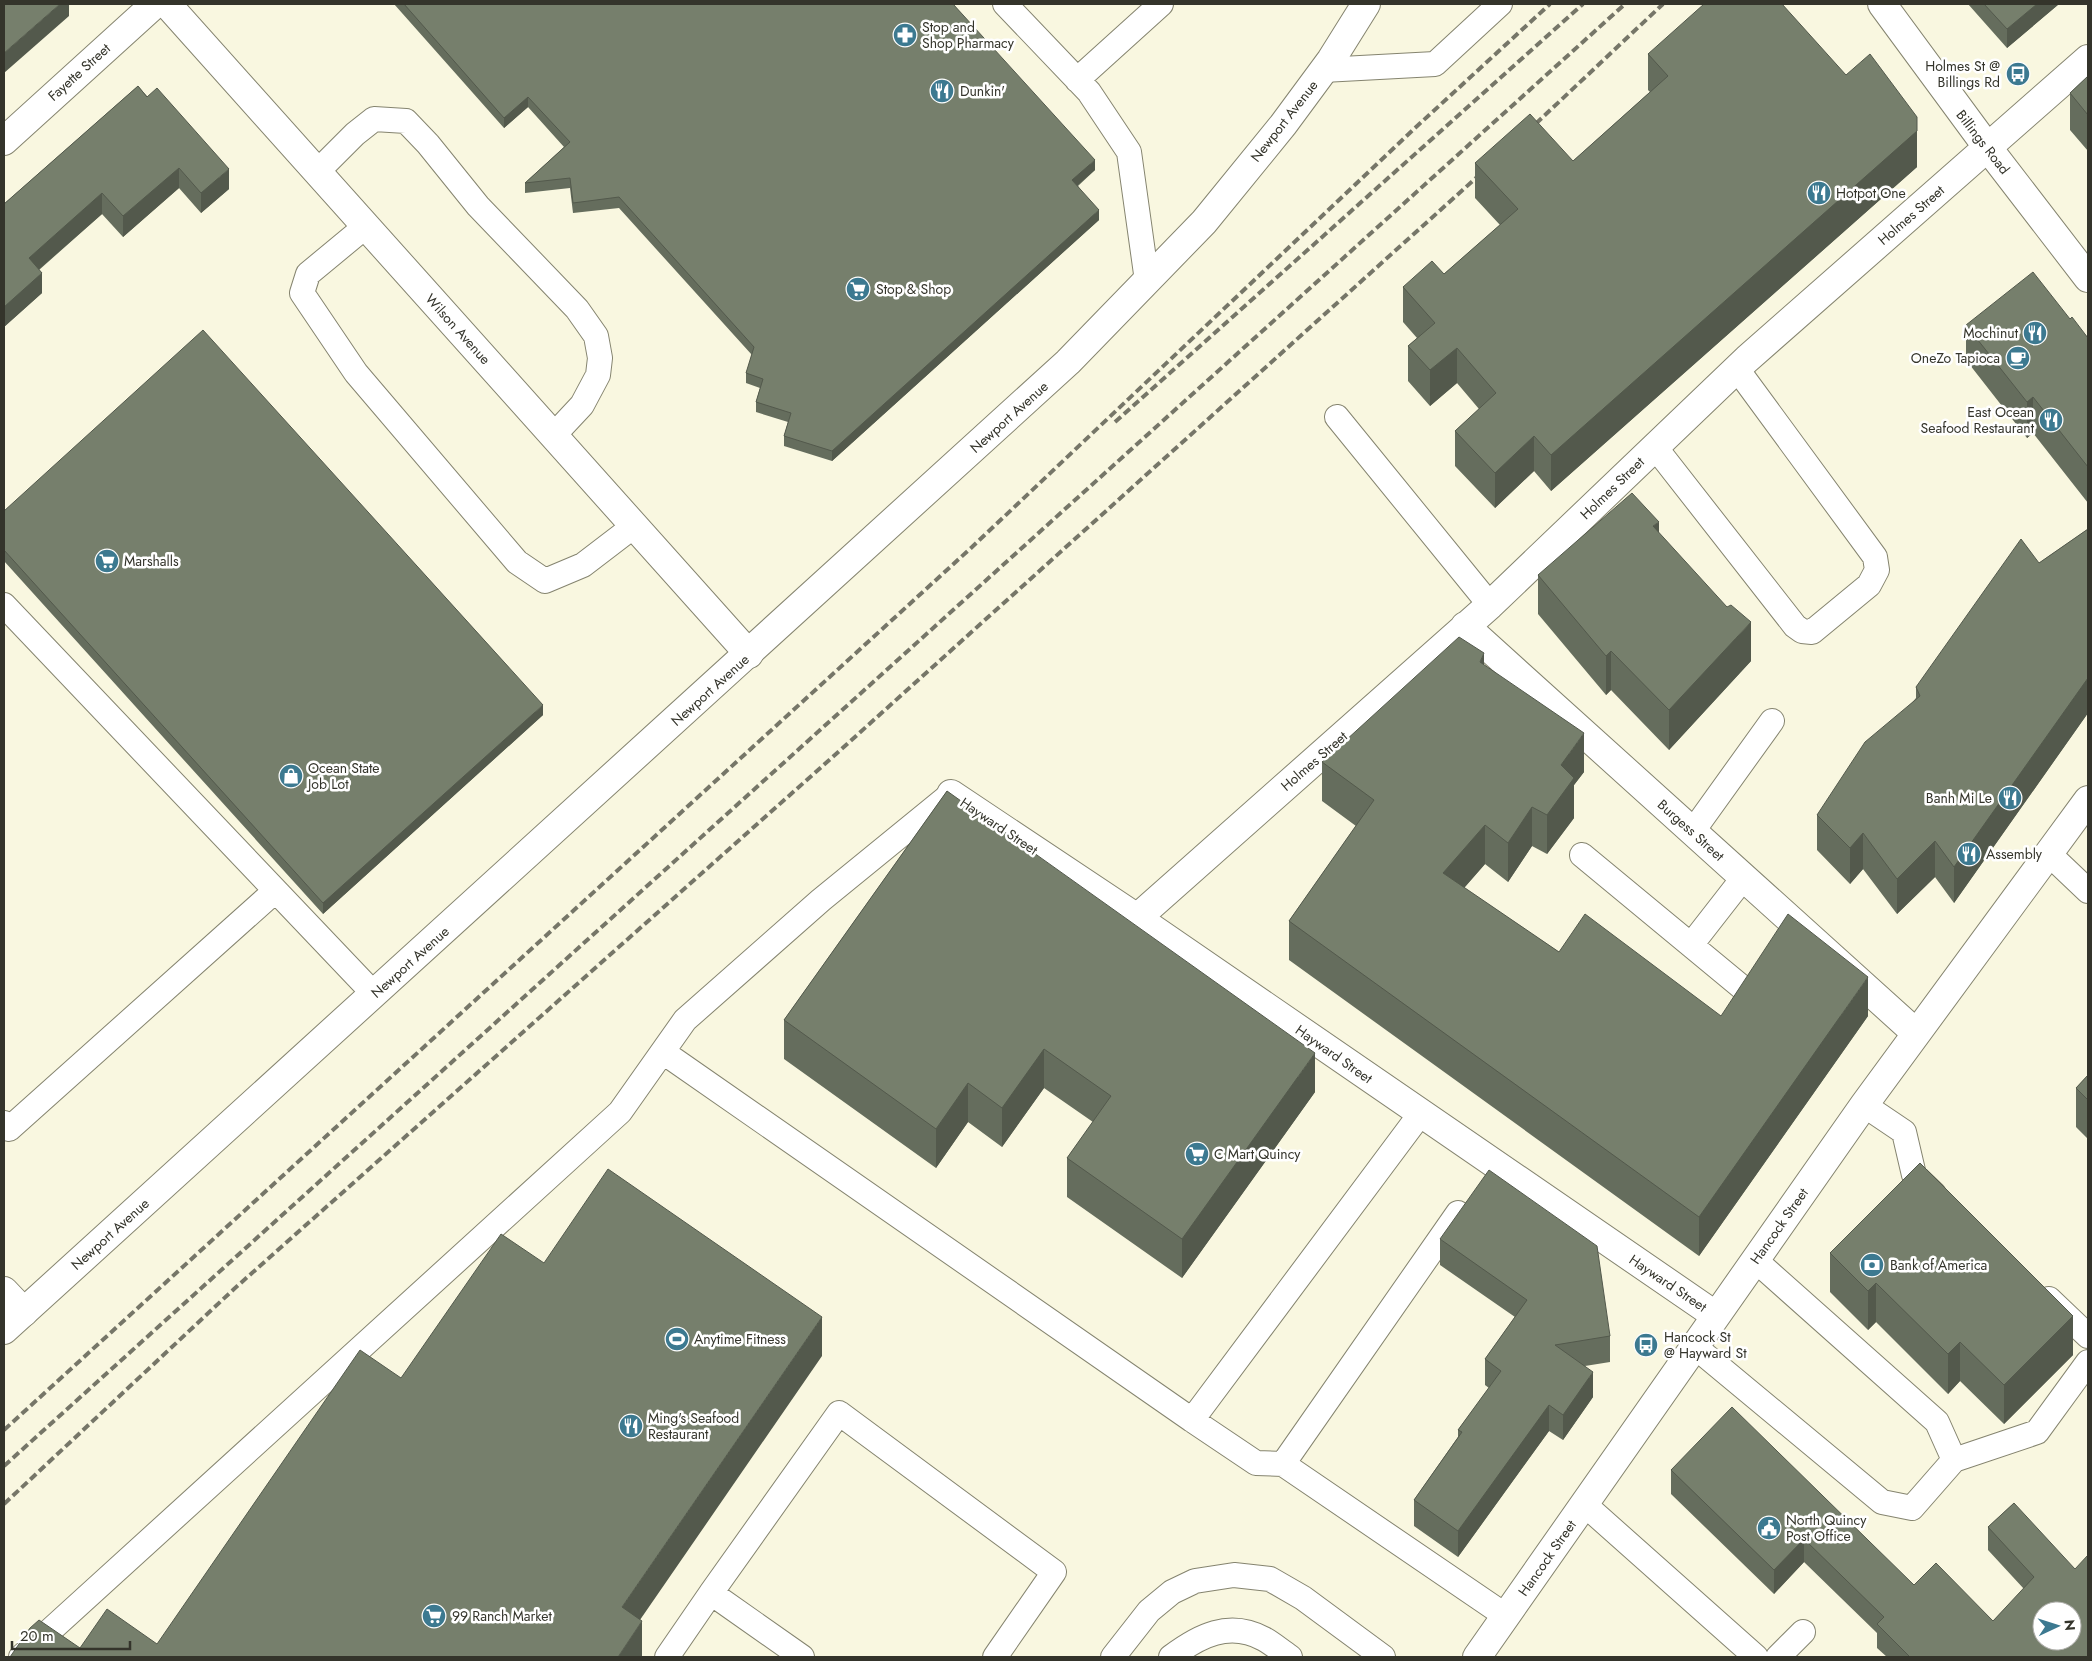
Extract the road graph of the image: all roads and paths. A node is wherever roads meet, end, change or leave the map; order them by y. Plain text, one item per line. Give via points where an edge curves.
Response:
1 (155, 4) edge
2 (167, 4) edge
3 (1005, 4) edge
4 (1161, 4) edge
5 (1366, 4) edge
6 (1500, 4) edge
7 (1882, 4) edge
8 (2088, 59) edge
9 (1323, 70) junction
10 (1083, 86) junction
11 (4, 141) edge
12 (1988, 148) junction
13 (318, 172) junction
14 (366, 226) junction
15 (2088, 278) edge
16 (1147, 281) junction
17 (1737, 369) junction
18 (1337, 418) dead end
19 (553, 436) junction
20 (1655, 447) junction
21 (634, 526) junction
22 (4, 605) edge
23 (1490, 605) junction
24 (1465, 626) junction
25 (749, 654) junction
26 (1772, 722) dead end
27 (952, 794) joint
28 (2088, 800) edge
29 (1693, 831) junction
30 (2048, 853) junction
31 (1582, 856) dead end
32 (1744, 877) junction
33 (275, 891) junction
34 (2088, 891) edge
35 (1137, 918) junction
36 (1691, 945) junction
37 (1744, 989) edge
38 (374, 994) junction
39 (1916, 1033) junction
40 (663, 1052) junction
41 (1864, 1106) junction
42 (1421, 1113) junction
43 (4, 1123) edge
44 (1482, 1180) junction
45 (1950, 1208) edge
46 (1755, 1260) junction
47 (2030, 1282) edge
48 (4, 1291) edge
49 (24, 1312) junction
50 (1715, 1315) junction
51 (4, 1330) edge
52 (2088, 1336) edge
53 (1694, 1346) junction
54 (2088, 1362) edge
55 (1192, 1420) junction
56 (1954, 1460) junction
57 (1283, 1464) junction
58 (1584, 1504) junction
59 (711, 1593) junction
60 (1506, 1616) junction
61 (1803, 1632) dead end
62 (21, 1657) edge
63 (667, 1657) edge
64 (802, 1657) edge
65 (995, 1657) edge
66 (1113, 1657) edge
67 (1171, 1657) edge
68 (1290, 1657) edge
69 (1383, 1657) edge
70 (1477, 1657) edge
71 (1756, 1657) edge
72 (1778, 1657) edge

1 - 11 street, Fayette Street
2 - 13 street, Wilson Avenue
3 - 10 lane
4 - 10 lane
5 - 9 street, Newport Avenue
6 - 9 lane via 1435,64
7 - 12 street, Billings Road
8 - 12 street, Holmes Street
9 - 16 street, Newport Avenue via 1284,125 1204,222
10 - 16 lane via 1129,152
12 - 15 street, Billings Road
12 - 17 street, Holmes Street
13 - 14 street, Wilson Avenue
13 - 19 lane via 374,119 406,122 478,206 577,309 596,336 600,358 598,375 582,405
14 - 19 street, Wilson Avenue
14 - 21 lane via 308,274 302,293 356,373 517,562 545,580 584,565
16 - 25 street, Newport Avenue via 1068,362
17 - 20 street, Holmes Street
17 - 20 lane via 1875,557 1877,570 1870,585 1812,632 1802,631
18 - 23 lane
19 - 21 street, Wilson Avenue
20 - 23 street, Holmes Street
21 - 25 street, Wilson Avenue
22 - 33 lane
23 - 24 street, Holmes Street
24 - 29 street, Burgess Street
24 - 35 street, Holmes Street
25 - 38 street, Newport Avenue
26 - 29 lane
27 - 35 street, Hayward Street
27 - 40 lane via 821,900 686,1020
28 - 30 street, Hancock Street
29 - 32 street, Burgess Street
30 - 34 lane
30 - 39 street, Hancock Street
31 - 36 lane
32 - 36 lane
32 - 39 street, Burgess Street
33 - 38 lane
33 - 43 lane via 10,1129
35 - 42 street, Hayward Street
36 - 37 lane
38 - 49 street, Newport Avenue
39 - 41 street, Hancock Street
40 - 55 lane
40 - 62 lane via 620,1112
41 - 45 lane via 1904,1132 1914,1175
41 - 46 street, Hancock Street
42 - 44 street, Hayward Street
42 - 55 lane
44 - 50 street, Hayward Street
44 - 57 lane
46 - 50 street, Hancock Street
46 - 56 lane via 1937,1422
47 - 52 lane
48 - 49 street
49 - 51 street, Newport Avenue
50 - 53 street, Hancock Street
53 - 56 lane via 1882,1502 1912,1508
53 - 58 street, Hancock Street
54 - 56 lane via 2038,1432
55 - 57 lane via 1256,1463
57 - 60 lane
58 - 60 street, Hancock Street
58 - 71 lane
59 - 63 lane
59 - 64 lane
59 - 65 lane via 839,1413 1054,1572
60 - 70 street, Hancock Street
61 - 72 lane
66 - 69 lane via 1150,1610 1172,1592 1195,1581 1234,1575 1270,1579 1303,1598
67 - 68 lane via 1192,1642 1224,1630 1245,1632 1264,1639

